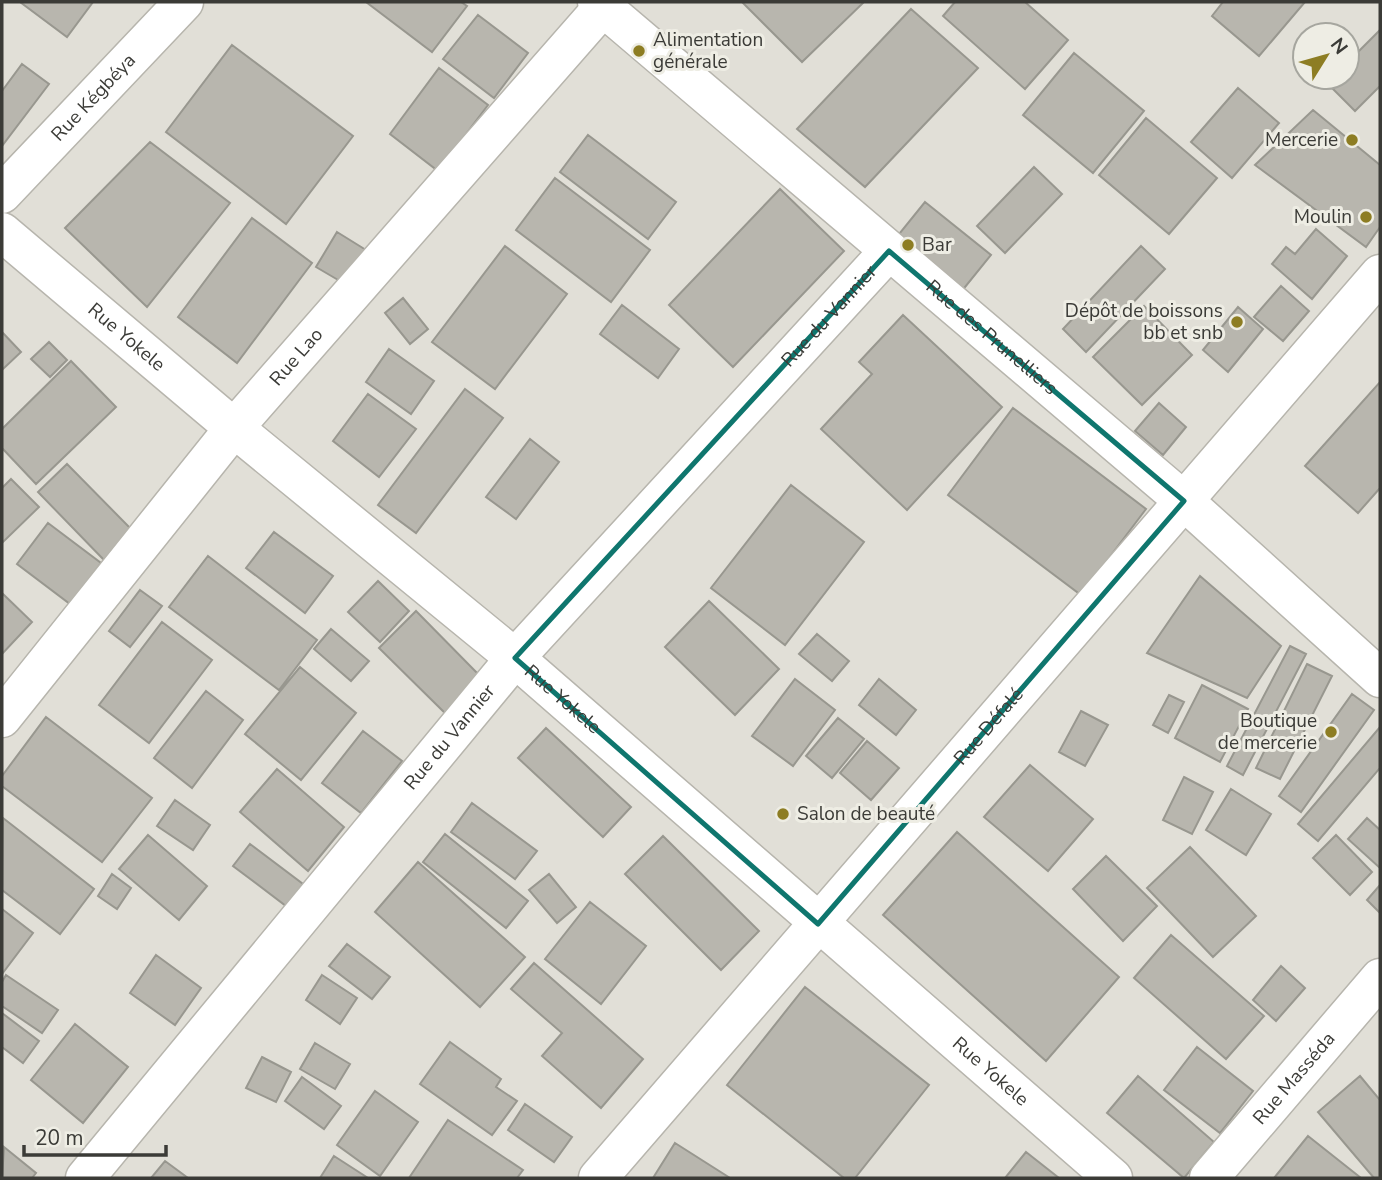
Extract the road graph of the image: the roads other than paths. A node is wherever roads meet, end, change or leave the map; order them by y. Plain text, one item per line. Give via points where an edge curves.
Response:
1 (184, 2) edge
2 (600, 4) edge
3 (2, 194) edge
4 (2, 232) edge
5 (889, 251) junction
6 (1380, 274) edge
7 (234, 428) junction
8 (1184, 500) junction
9 (515, 658) junction
10 (1380, 678) edge
11 (2, 718) edge
12 (818, 924) junction
13 (1380, 978) edge
14 (85, 1178) edge
15 (598, 1178) edge
16 (1113, 1178) edge
17 (1209, 1178) edge

1 - 3 street, Rue Kégbéya
2 - 5 street, Rue des Prunelliers
2 - 7 street, Rue Lao
4 - 7 street, Rue Yokele
5 - 8 street, Rue des Prunelliers
5 - 9 street, Rue du Vannier
6 - 8 street, Rue Défalé
7 - 9 street, Rue Yokele
7 - 11 street, Rue Lao
8 - 10 street, Rue des Prunelliers
8 - 12 street, Rue Défalé
9 - 12 street, Rue Yokele
9 - 14 street, Rue du Vannier
12 - 15 street, Rue Défalé
12 - 16 street, Rue Yokele
13 - 17 street, Rue Masséda

